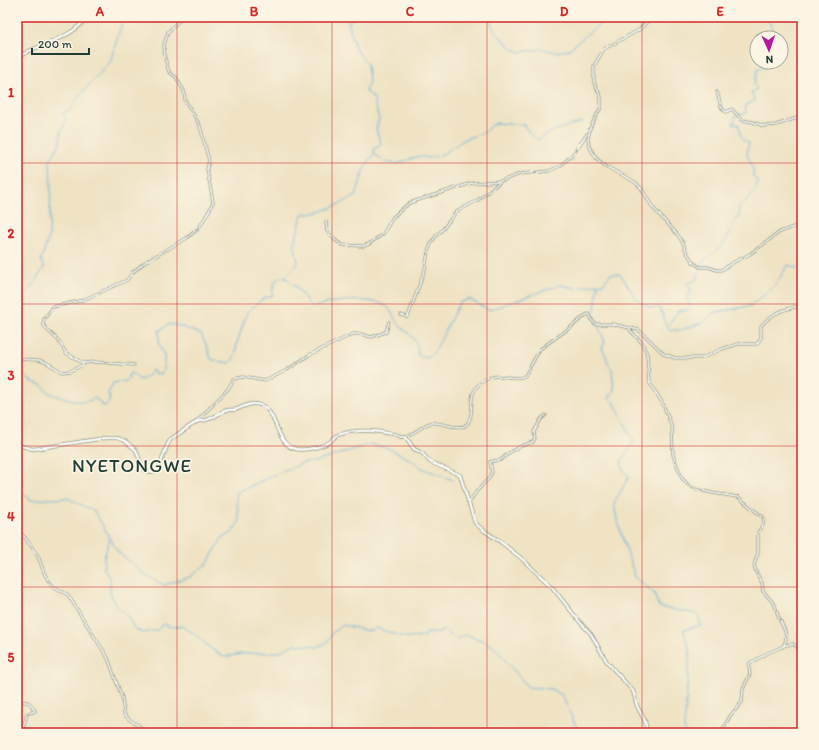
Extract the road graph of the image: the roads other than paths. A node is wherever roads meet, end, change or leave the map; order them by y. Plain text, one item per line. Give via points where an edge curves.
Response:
1 (87, 17) edge
2 (182, 17) edge
3 (652, 17) edge
4 (17, 58) edge
5 (717, 92) dead end
6 (802, 112) edge
7 (588, 132) junction
8 (501, 181) junction
9 (326, 222) dead end
10 (802, 224) edge
11 (802, 306) edge
12 (400, 315) dead end
13 (389, 322) dead end
14 (630, 328) junction
15 (17, 359) edge
16 (83, 363) junction
17 (134, 364) dead end
18 (546, 415) dead end
19 (197, 421) junction
20 (404, 436) junction
21 (17, 445) edge
22 (469, 503) junction
23 (17, 529) edge
24 (783, 646) junction
25 (801, 650) dead end
26 (17, 703) edge
27 (17, 730) edge
28 (147, 733) edge
29 (646, 733) edge
30 (721, 733) edge

1 - 4 street via 63,37 29,50
2 - 16 street via 168,32 164,45 166,64 184,91 185,100 200,126 213,202 199,228 187,238 145,262 127,280 83,300 53,307 43,324 66,352
3 - 7 street via 639,30 604,49 594,66 594,83 601,97 601,107
5 - 6 street via 723,110 726,112 732,109 742,120 763,126 776,125 797,118
7 - 8 street via 573,154 560,166 549,171 520,174
7 - 10 street via 589,146 596,158 641,188 653,208 683,242 693,262 700,267 721,270 750,254 780,232
8 - 9 street via 472,183 409,203 392,217 383,234 363,246 342,245 327,231
8 - 12 street via 478,200 456,212 435,237 409,314 407,317
11 - 14 street via 772,315 761,326 761,338 757,344 738,344 702,358 668,356 641,332
13 - 19 street via 386,332 371,337 353,334 309,355 265,381 243,377 234,379
14 - 20 street via 596,324 589,314 586,315 540,349 525,376 495,376 482,381 472,395 471,415 465,426 455,428 430,424 411,435
14 - 24 street via 647,354 649,382 663,404 672,427 673,456 682,478 695,489 738,497 763,517 754,565 763,591 775,605 785,631 786,640
15 - 16 street via 38,360 62,372 70,371
16 - 17 street
18 - 22 street via 534,432 533,442 521,446 501,460 490,462 492,472 489,478
19 - 20 street via 253,404 271,413 282,438 294,449 312,449 330,442 337,436 366,430
19 - 21 street via 172,439 159,467 153,472 143,470 136,450 117,438 33,449
20 - 22 street via 414,449 430,462 460,475
22 - 29 street via 475,523 522,558 552,587 591,634 607,662 633,691 645,721
23 - 28 street via 38,556 48,580 68,595 108,658 122,698 124,714
24 - 25 street via 793,644
24 - 30 street via 750,663 750,674 743,689 742,702 730,716
26 - 27 street via 30,702 35,711 27,714 23,728

